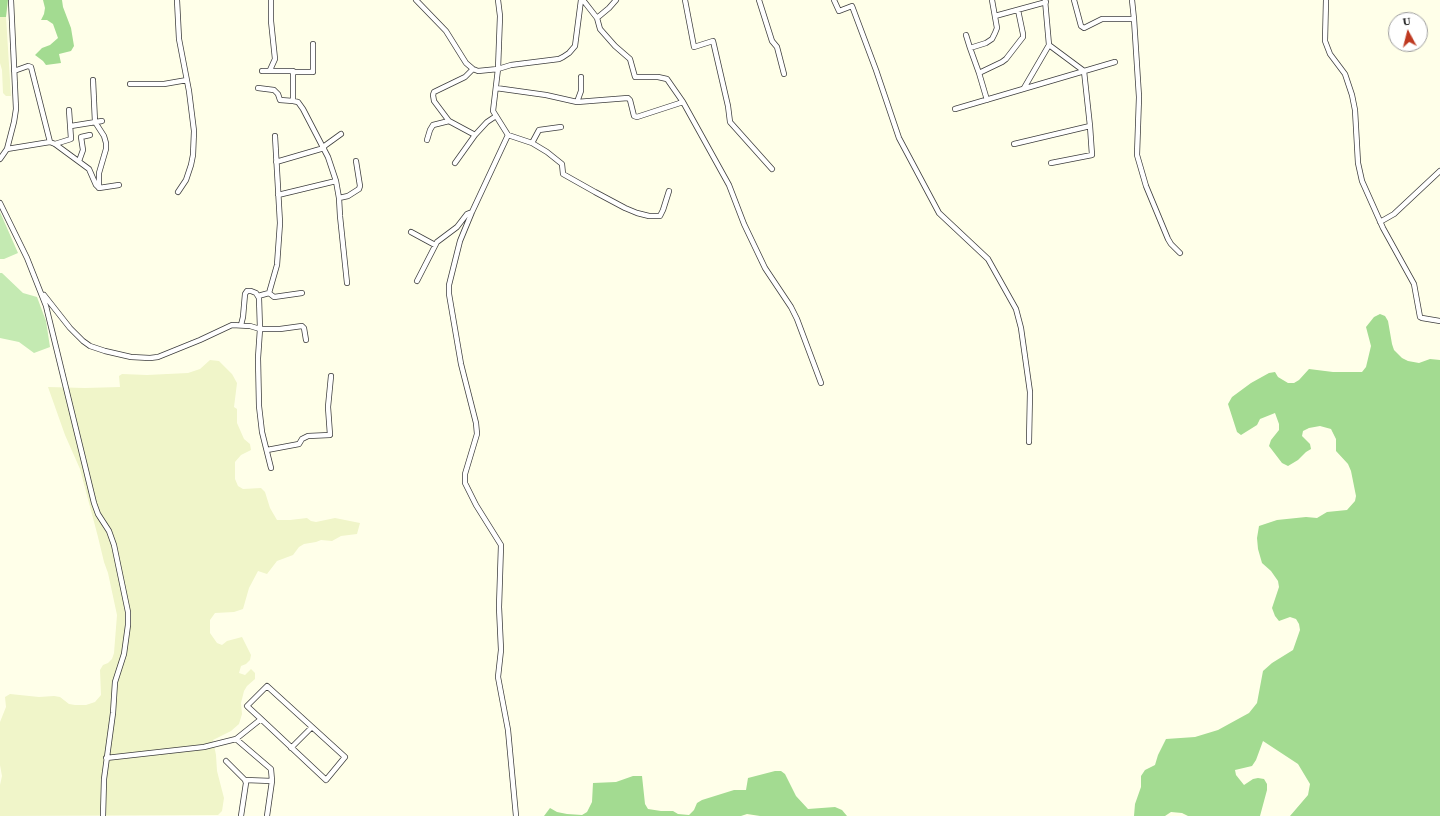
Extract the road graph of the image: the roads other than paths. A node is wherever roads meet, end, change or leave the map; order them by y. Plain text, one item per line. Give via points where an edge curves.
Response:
1 (11, 0) edge
2 (177, 0) edge
3 (271, 0) edge
4 (416, 0) edge
5 (498, 0) edge
6 (582, 0) edge
7 (616, 0) edge
8 (685, 0) edge
9 (759, 0) edge
10 (834, 0) edge
11 (992, 0) edge
12 (1074, 0) edge
13 (1132, 0) edge
14 (1326, 0) edge
15 (1045, 1) edge
16 (1018, 10) junction
17 (995, 16) junction
18 (597, 18) junction
19 (1134, 19) junction
20 (966, 36) dead end
21 (313, 44) dead end
22 (1049, 45) junction
23 (970, 48) junction
24 (1115, 62) dead end
25 (473, 69) junction
26 (498, 69) junction
27 (270, 70) junction
28 (14, 71) junction
29 (262, 71) dead end
30 (1084, 71) junction
31 (294, 72) junction
32 (979, 73) junction
33 (784, 74) dead end
34 (581, 77) dead end
35 (93, 80) dead end
36 (187, 80) junction
37 (130, 84) dead end
38 (258, 88) dead end
39 (496, 88) junction
40 (1024, 88) junction
41 (987, 100) junction
42 (293, 101) junction
43 (576, 102) junction
44 (683, 102) junction
45 (955, 109) dead end
46 (69, 110) dead end
47 (496, 116) junction
48 (102, 120) dead end
49 (449, 121) junction
50 (95, 122) junction
51 (71, 126) junction
52 (1090, 126) junction
53 (561, 127) dead end
54 (342, 134) dead end
55 (90, 135) dead end
56 (475, 135) junction
57 (508, 135) junction
58 (275, 136) dead end
59 (427, 140) dead end
60 (53, 143) junction
61 (532, 143) junction
62 (1014, 144) dead end
63 (324, 147) junction
64 (7, 149) junction
65 (0, 159) edge
66 (356, 160) dead end
67 (80, 161) junction
68 (276, 162) junction
69 (455, 163) dead end
70 (1051, 163) dead end
71 (772, 170) dead end
72 (1440, 172) edge
73 (336, 181) junction
74 (119, 185) dead end
75 (99, 188) junction
76 (669, 191) dead end
77 (178, 192) dead end
78 (278, 195) junction
79 (339, 198) junction
80 (0, 204) edge
81 (472, 212) junction
82 (1380, 222) junction
83 (411, 232) dead end
84 (435, 245) junction
85 (1180, 253) dead end
86 (417, 281) dead end
87 (347, 283) dead end
88 (42, 293) junction
89 (302, 293) dead end
90 (269, 294) junction
91 (258, 296) junction
92 (1440, 321) edge
93 (241, 325) junction
94 (260, 330) junction
95 (306, 340) dead end
96 (331, 376) dead end
97 (821, 383) dead end
98 (1029, 442) dead end
99 (267, 450) junction
100 (271, 468) dead end
101 (261, 719) junction
102 (312, 727) junction
103 (236, 739) junction
104 (291, 748) junction
105 (106, 758) junction
106 (226, 761) dead end
107 (245, 780) junction
108 (272, 781) junction
109 (103, 816) edge
110 (241, 816) edge
111 (267, 816) edge
112 (516, 816) edge

1 - 28 street
2 - 36 street via 179,39
3 - 27 street via 276,60
4 - 25 street via 446,31 466,63
5 - 26 street
6 - 18 street
6 - 26 street via 575,46 569,53 559,59
7 - 18 street
8 - 71 street via 694,47 713,41 730,122
9 - 33 street via 772,41 777,47
10 - 98 street via 839,11 852,6 899,138 939,213 988,259 1016,309 1030,392
11 - 17 street
12 - 19 street via 1081,26 1084,28 1102,19
13 - 19 street
14 - 82 street via 1325,41 1327,49 1345,74 1352,94 1358,163 1362,181
15 - 16 street
15 - 22 street
16 - 17 street
16 - 32 street via 1023,37 1006,59
17 - 23 street via 997,28 992,39
18 - 44 street via 600,29 630,60 635,77 667,79
19 - 85 street via 1139,97 1137,155 1146,186 1168,239
20 - 23 street
21 - 31 street via 313,72
22 - 30 street
22 - 40 street
23 - 32 street
24 - 30 street
25 - 26 street
25 - 49 street via 465,77 433,93 434,100
26 - 39 street
27 - 29 street
27 - 31 street
28 - 60 street via 31,67
28 - 64 street via 16,109
30 - 40 street
30 - 52 street
31 - 42 street
32 - 41 street
34 - 43 street via 581,91
35 - 50 street
36 - 37 street via 164,84
36 - 77 street via 194,122 193,149 188,173
38 - 42 street via 274,90 280,100
39 - 43 street
39 - 47 street via 493,111
40 - 41 street
41 - 45 street
42 - 63 street via 300,104
43 - 44 street via 628,98 634,116 637,117
44 - 97 street via 729,185 765,268 797,319
46 - 51 street
47 - 56 street
47 - 57 street
48 - 50 street
49 - 56 street
49 - 59 street via 433,125
50 - 51 street
50 - 75 street via 106,143 99,173
51 - 60 street via 72,139
52 - 62 street
52 - 70 street via 1092,155
53 - 61 street via 539,130
54 - 63 street
55 - 67 street via 82,137 83,150
56 - 69 street
57 - 61 street
57 - 81 street
58 - 68 street
60 - 64 street
60 - 67 street
61 - 76 street via 562,164 563,174 638,213 660,216
63 - 68 street
63 - 73 street
64 - 65 street
66 - 79 street via 359,189
67 - 75 street via 89,169
68 - 78 street
72 - 82 street via 1394,214
73 - 78 street
73 - 79 street
74 - 75 street
78 - 90 street via 280,223 277,265
79 - 87 street
80 - 88 street
81 - 84 street
81 - 112 street via 460,241 449,294 477,434 465,474 465,483 501,545 498,677 508,730
82 - 92 street via 1413,282 1420,317
83 - 84 street
84 - 86 street
88 - 93 street via 83,341 100,350 131,357 158,357 229,326
88 - 105 street via 94,503 114,545 128,612 124,654 115,682
89 - 90 street via 274,297
90 - 91 street
91 - 93 street via 251,290 246,292
91 - 94 street
93 - 94 street
94 - 95 street via 302,326
94 - 99 street via 258,398
96 - 99 street via 328,407 330,435 308,436 299,444
99 - 100 street
101 - 102 street via 247,706 267,686
101 - 103 street
101 - 104 street
102 - 104 street
102 - 104 street via 345,757 326,780
103 - 105 street via 204,747
103 - 108 street via 271,769
105 - 109 street
106 - 107 street
107 - 108 street
107 - 110 street
108 - 111 street

